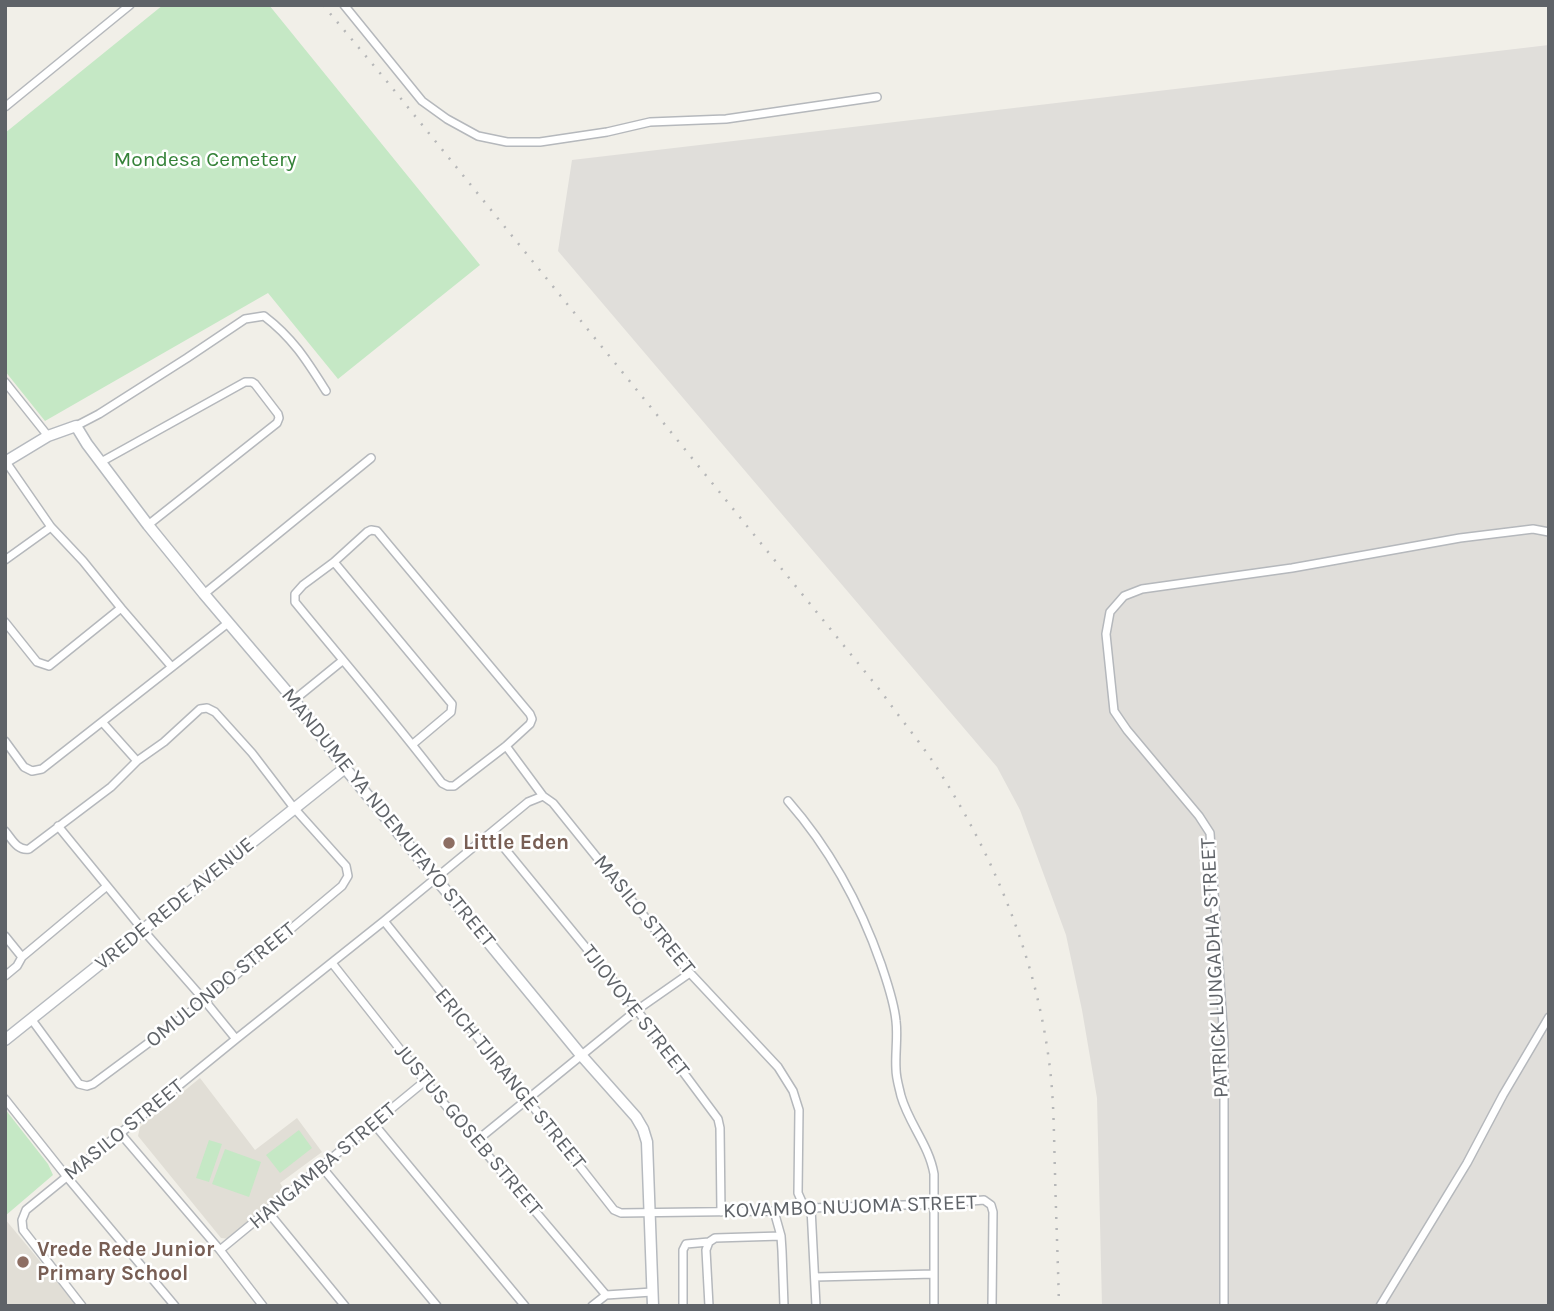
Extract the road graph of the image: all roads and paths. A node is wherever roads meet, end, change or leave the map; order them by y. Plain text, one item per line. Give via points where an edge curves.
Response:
1 (130, 5) edge
2 (344, 5) edge
3 (877, 97) dead end
4 (5, 107) edge
5 (5, 382) edge
6 (326, 391) dead end
7 (76, 426) junction
8 (48, 436) junction
9 (371, 458) dead end
10 (5, 462) edge
11 (101, 462) junction
12 (148, 525) junction
13 (51, 527) junction
14 (1549, 532) edge
15 (5, 560) edge
16 (334, 562) junction
17 (204, 594) junction
18 (121, 608) junction
19 (5, 622) edge
20 (228, 623) junction
21 (12, 632) junction
22 (5, 638) edge
23 (342, 661) junction
24 (171, 666) junction
25 (294, 700) junction
26 (103, 723) junction
27 (5, 741) edge
28 (413, 744) junction
29 (506, 746) junction
30 (137, 761) junction
31 (345, 768) junction
32 (544, 796) junction
33 (788, 801) dead end
34 (294, 808) junction
35 (58, 825) junction
36 (5, 831) edge
37 (492, 833) junction
38 (436, 878) junction
39 (107, 886) junction
40 (384, 922) junction
41 (143, 930) junction
42 (5, 936) edge
43 (22, 957) junction
44 (332, 963) junction
45 (690, 973) junction
46 (5, 976) edge
47 (205, 1001) junction
48 (637, 1010) junction
49 (1549, 1017) edge
50 (32, 1020) junction
51 (236, 1039) junction
52 (5, 1040) edge
53 (581, 1055) junction
54 (425, 1081) junction
55 (5, 1099) edge
56 (527, 1099) junction
57 (374, 1124) junction
58 (120, 1133) junction
59 (475, 1142) junction
60 (321, 1166) junction
61 (67, 1177) junction
62 (934, 1204) junction
63 (811, 1209) junction
64 (268, 1212) junction
65 (721, 1212) junction
66 (774, 1212) junction
67 (649, 1213) junction
68 (780, 1236) junction
69 (709, 1242) junction
70 (220, 1250) junction
71 (934, 1274) junction
72 (815, 1277) junction
73 (652, 1292) junction
74 (606, 1295) junction
75 (1382, 1305) edge
76 (82, 1306) edge
77 (175, 1306) edge
78 (264, 1306) edge
79 (345, 1306) edge
80 (437, 1306) edge
81 (525, 1306) edge
82 (592, 1306) edge
83 (653, 1306) edge
84 (683, 1306) edge
85 (709, 1306) edge
86 (784, 1306) edge
87 (816, 1306) edge
88 (934, 1306) edge
89 (992, 1306) edge
90 (1224, 1306) edge

1 - 4 street
2 - 3 street via 422,101 478,136 508,142 540,142 650,122 726,119
5 - 8 street
6 - 7 street via 296,346 264,316 245,319
7 - 8 street
7 - 11 street, MANDUME YA NDEMUFAYO STREET
8 - 10 street
9 - 17 street
10 - 13 street
11 - 12 street, MANDUME YA NDEMUFAYO STREET
11 - 12 street via 245,382 255,384 278,414 277,423
12 - 17 street, MANDUME YA NDEMUFAYO STREET
13 - 15 street
13 - 18 street
14 - 90 street, PATRICK LUNGADHA STREET via 1533,529 1460,538 1142,589 1124,596 1110,612 1106,634 1114,711 1210,832 1224,1041
16 - 23 street via 303,585 295,602
16 - 28 street via 452,704 451,712
16 - 29 street via 367,531 377,531 530,714 530,724
17 - 20 street, MANDUME YA NDEMUFAYO STREET
18 - 21 street via 48,666 37,663
18 - 24 street
19 - 21 street
20 - 24 street
20 - 25 street, MANDUME YA NDEMUFAYO STREET
21 - 22 street
23 - 25 street
23 - 28 street
24 - 26 street
25 - 31 street, MANDUME YA NDEMUFAYO STREET
26 - 27 street via 32,771
26 - 30 street
28 - 29 street via 448,786
29 - 32 street
30 - 34 street via 207,708 252,753
30 - 35 street via 111,787
31 - 34 street, VREDE REDE AVENUE
31 - 38 street, MANDUME YA NDEMUFAYO STREET
32 - 37 street, MASILO STREET via 528,802
32 - 45 street, MASILO STREET
33 - 62 street via 821,843 872,936 897,1021 896,1072 901,1097 932,1160
34 - 41 street, VREDE REDE AVENUE
34 - 47 street, OMULONDO STREET via 345,866 348,876 342,886
35 - 36 street via 24,850
35 - 39 street
37 - 38 street, MASILO STREET
37 - 48 street, TJIOVOYE STREET
38 - 40 street, MASILO STREET
38 - 53 street, MANDUME YA NDEMUFAYO STREET
39 - 41 street
39 - 43 street
40 - 44 street, MASILO STREET
40 - 56 street, ERICH TJIRANGE STREET
41 - 47 street
41 - 50 street, VREDE REDE AVENUE
42 - 43 street
43 - 46 street
44 - 51 street, MASILO STREET
44 - 54 street, JUSTUS GOSEB STREET
45 - 48 street
45 - 63 street, MASILO STREET via 778,1067 793,1091 799,1110 798,1193
47 - 50 street, OMULONDO STREET via 87,1086 79,1084
47 - 51 street
48 - 53 street
48 - 65 street, TJIOVOYE STREET via 718,1119
49 - 75 street
50 - 52 street, VREDE REDE AVENUE
51 - 58 street, MASILO STREET
53 - 56 street
53 - 67 street, MANDUME YA NDEMUFAYO STREET via 643,1129
54 - 57 street, HANGAMBA STREET
54 - 59 street, JUSTUS GOSEB STREET
55 - 61 street
56 - 59 street
56 - 67 street, ERICH TJIRANGE STREET via 614,1210
57 - 60 street, HANGAMBA STREET
57 - 81 street
58 - 61 street, MASILO STREET
58 - 70 street
59 - 74 street, JUSTUS GOSEB STREET
60 - 64 street, HANGAMBA STREET
60 - 80 street
61 - 76 street, MASILO STREET via 26,1210 23,1230
61 - 77 street
62 - 63 street, KOVAMBO NUJOMA STREET
62 - 71 street
62 - 89 street, KOVAMBO NUJOMA STREET via 984,1200 992,1205
63 - 66 street, KOVAMBO NUJOMA STREET
63 - 72 street, MASILO STREET
64 - 70 street, HANGAMBA STREET
64 - 79 street
65 - 66 street, KOVAMBO NUJOMA STREET
65 - 67 street, KOVAMBO NUJOMA STREET
66 - 68 street
67 - 73 street, MANDUME YA NDEMUFAYO STREET
68 - 69 street
68 - 86 street
69 - 84 street via 686,1244 683,1250
69 - 85 street
70 - 78 street
71 - 72 street
71 - 88 street
72 - 87 street, MASILO STREET
73 - 74 street
73 - 83 street, MANDUME YA NDEMUFAYO STREET
74 - 82 street

